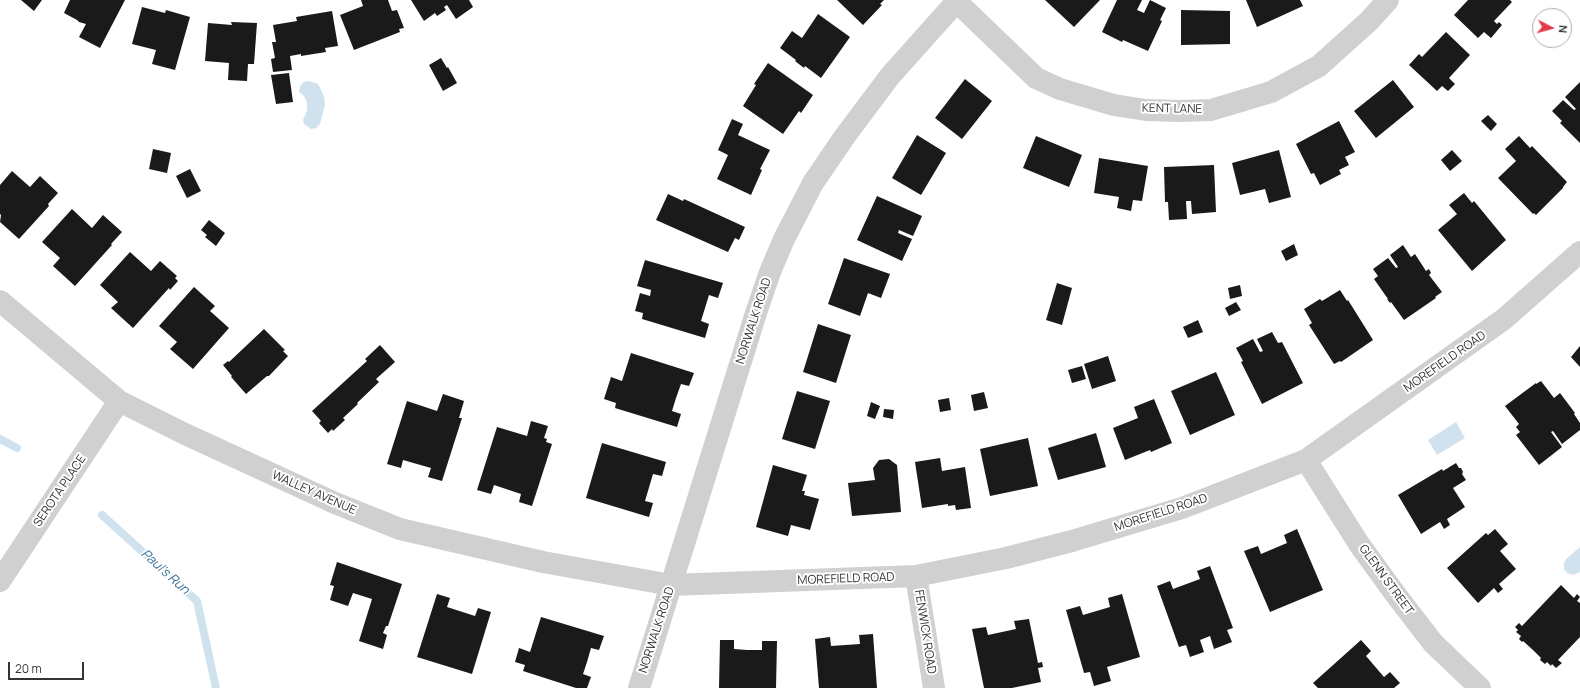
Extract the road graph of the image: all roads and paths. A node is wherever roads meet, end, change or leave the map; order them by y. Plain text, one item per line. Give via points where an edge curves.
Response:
1 (1388, 0) edge
2 (957, 1) edge
3 (1580, 252) edge
4 (0, 301) edge
5 (119, 401) junction
6 (1306, 460) junction
7 (916, 576) junction
8 (0, 581) edge
9 (672, 585) junction
10 (639, 688) edge
11 (934, 688) edge
12 (1480, 688) edge

1 - 2 street, KENT LANE via 1319,66 1271,92 1211,110 1146,110 1114,105 1060,89 1036,78
2 - 9 street, NORWALK ROAD via 890,76 845,136 813,183 784,239 756,312
3 - 6 street, MOREFIELD ROAD via 1504,320
4 - 5 street, WALLEY AVENUE
5 - 8 street, SEROTA PLACE
5 - 9 street, WALLEY AVENUE via 335,503 400,529 543,562
6 - 7 street, MOREFIELD ROAD via 1182,508 1072,541 1006,558
6 - 12 street, GLENN STREET via 1355,538 1396,596 1433,642
7 - 9 street, MOREFIELD ROAD
7 - 11 street, FENWICK ROAD
9 - 10 street, NORWALK ROAD

